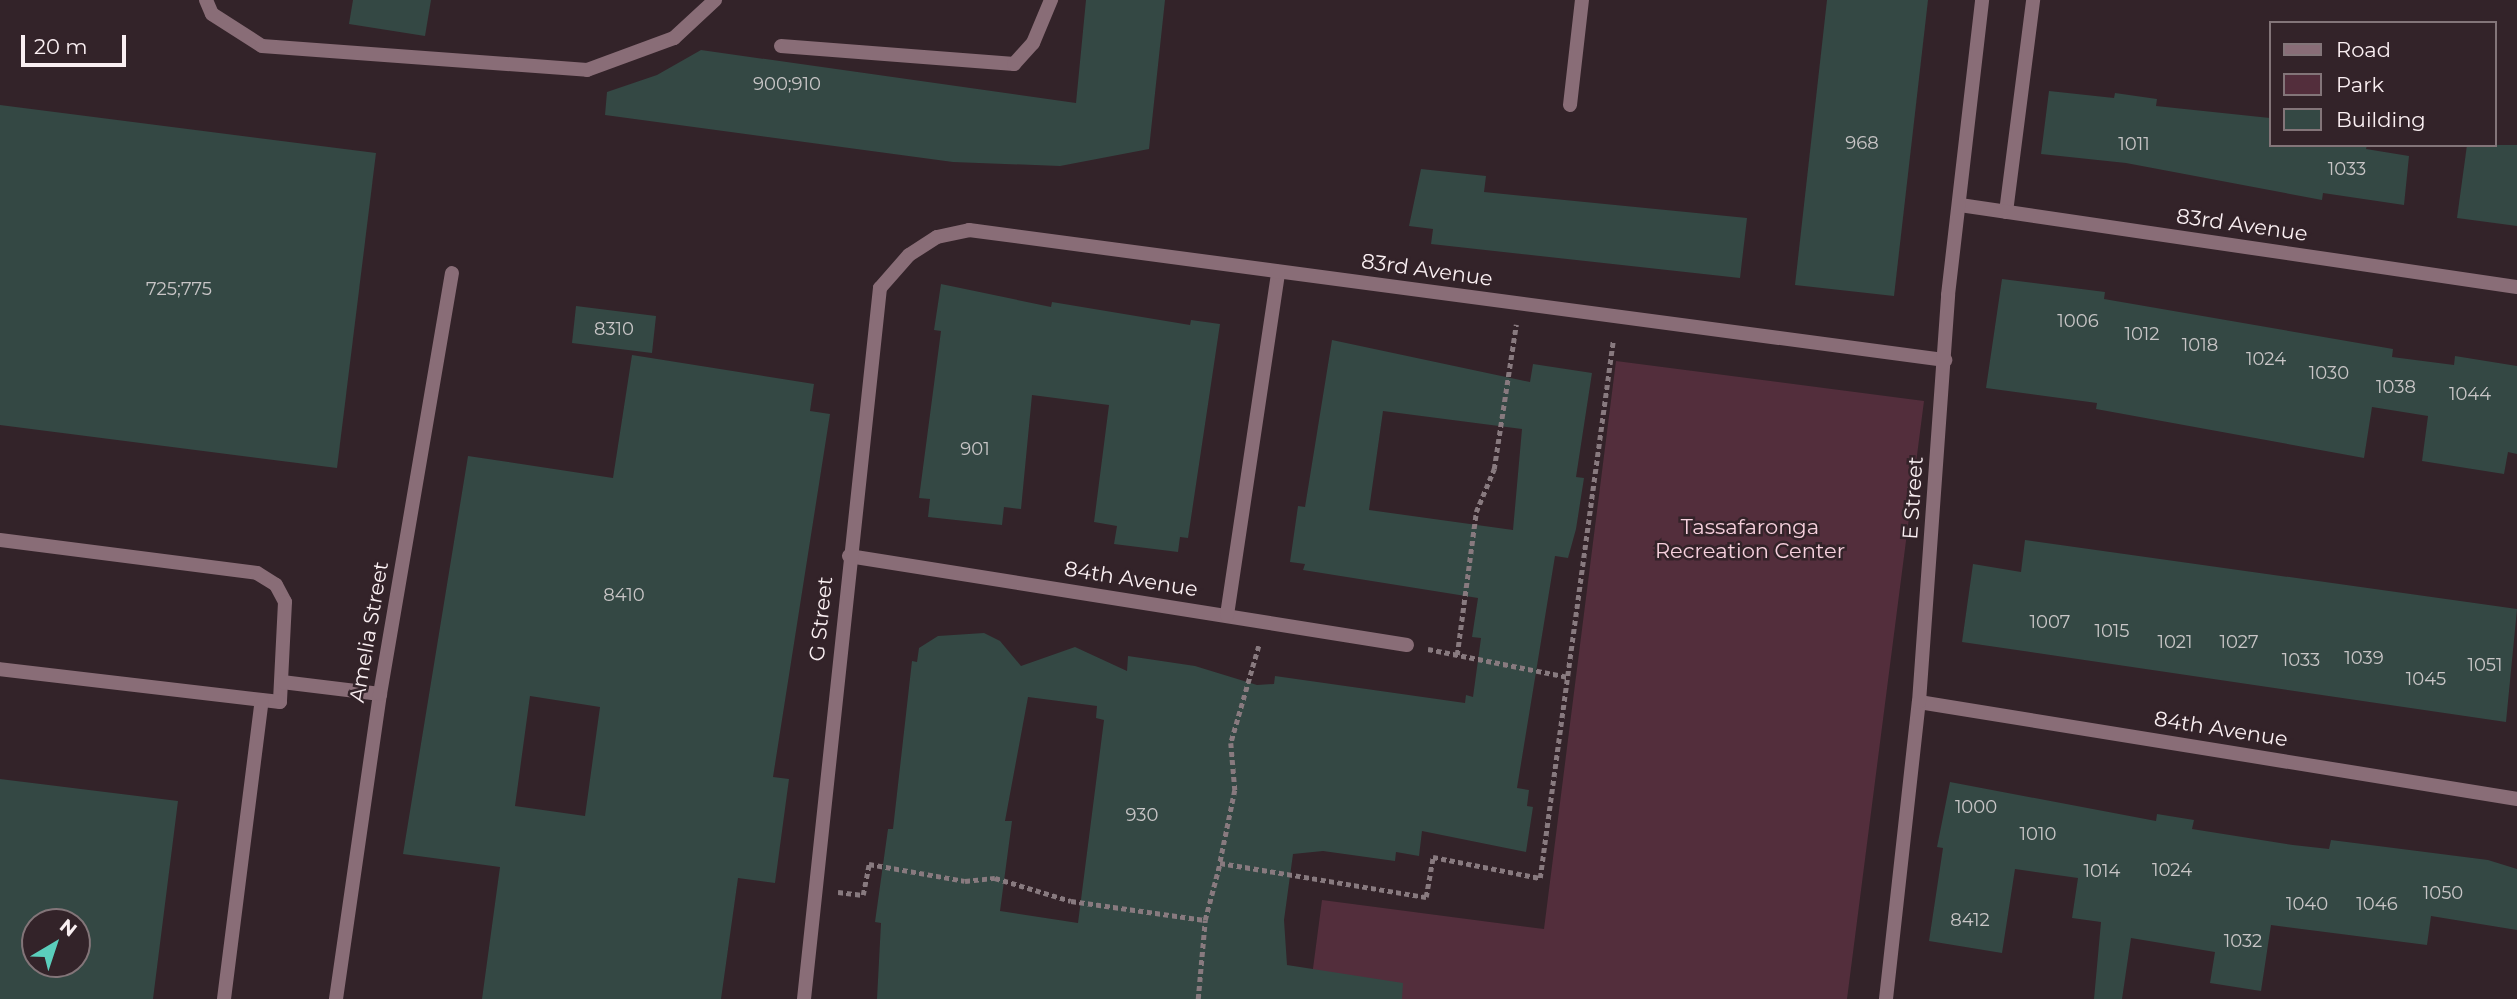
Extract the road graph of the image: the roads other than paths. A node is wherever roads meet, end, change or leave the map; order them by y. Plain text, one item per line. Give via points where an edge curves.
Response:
1 (206, 0) edge
2 (715, 0) edge
3 (1051, 0) edge
4 (1582, 0) edge
5 (1982, 0) edge
6 (2033, 0) edge
7 (782, 46) dead end
8 (1570, 105) dead end
9 (1960, 205) junction
10 (2006, 212) junction
11 (909, 255) joint
12 (1278, 272) junction
13 (452, 273) dead end
14 (2517, 287) edge
15 (1945, 360) junction
16 (0, 540) edge
17 (849, 556) junction
18 (1227, 615) junction
19 (1407, 645) road end
20 (0, 669) edge
21 (282, 682) junction
22 (380, 694) junction
23 (262, 700) junction
24 (1919, 702) junction
25 (2517, 799) edge
26 (224, 999) edge
27 (335, 999) edge
28 (804, 999) edge
29 (1886, 999) edge

1 - 2 street via 212,14 262,46 587,70 674,38
3 - 7 street via 1034,43 1014,64
4 - 8 street
5 - 9 street, E Street
6 - 10 street
9 - 10 street, 83rd Avenue
9 - 15 street, E Street
10 - 14 street, 83rd Avenue
11 - 12 street, 83rd Avenue via 937,237 969,230
11 - 17 street, G Street via 880,288
12 - 15 street, 83rd Avenue
12 - 18 street
13 - 22 street, Amelia Street
15 - 24 street, E Street
16 - 21 street via 257,573 276,585 285,602
17 - 18 street, 84th Avenue
17 - 28 street, G Street
18 - 19 street, 84th Avenue
20 - 23 street
21 - 22 street
21 - 23 street via 280,702
22 - 27 street, Amelia Street
23 - 26 street
24 - 25 street, 84th Avenue
24 - 29 street, E Street

